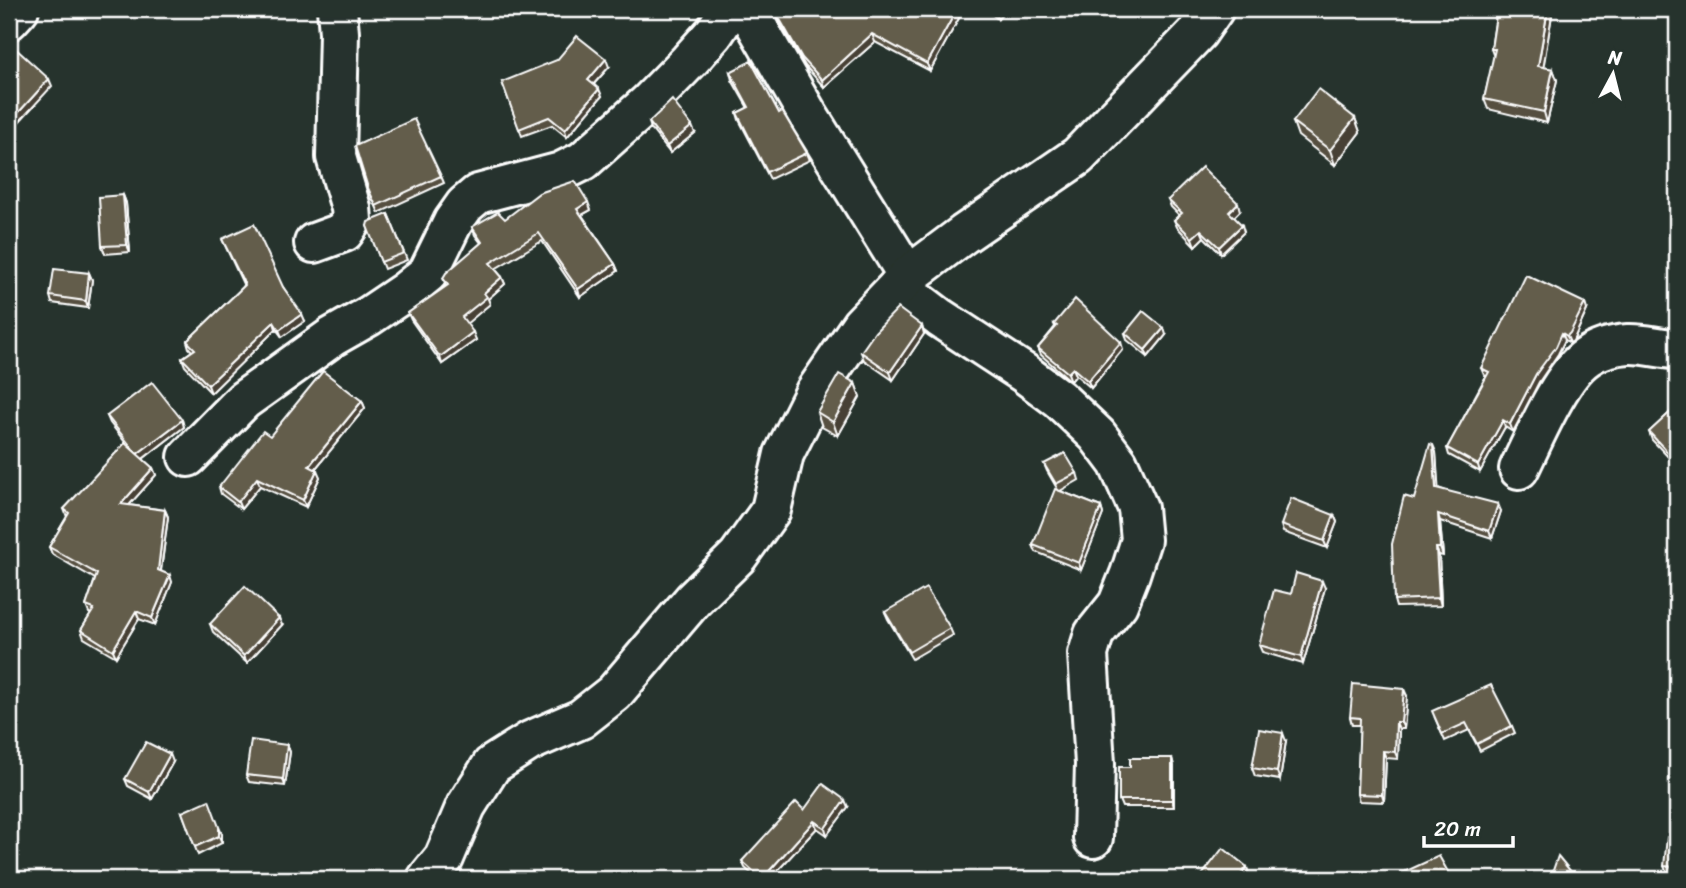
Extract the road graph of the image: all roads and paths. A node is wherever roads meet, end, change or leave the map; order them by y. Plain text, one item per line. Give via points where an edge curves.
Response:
1 (19, 9) edge
2 (337, 9) edge
3 (730, 9) edge
4 (747, 9) edge
5 (1214, 9) edge
6 (9, 20) edge
7 (314, 243) dead end
8 (903, 281) junction
9 (1677, 349) edge
10 (188, 457) dead end
11 (1519, 469) dead end
12 (1093, 838) dead end
13 (427, 879) edge

1 - 6 street
2 - 7 street via 336,158 352,220 344,232
3 - 10 street via 714,33 647,104 583,161 561,172 478,194 453,222 428,273 244,400
4 - 8 street
5 - 8 street via 1198,32 1078,156
8 - 12 street via 940,318 1024,373 1097,435 1118,463 1138,508 1141,540 1130,574 1118,604 1094,634 1088,654 1095,764
8 - 13 street via 861,325 815,392 784,454 771,510 738,556 693,600 614,693 581,719 530,741 492,765 466,806 444,858
9 - 11 street via 1630,344 1605,348 1586,358 1548,410

